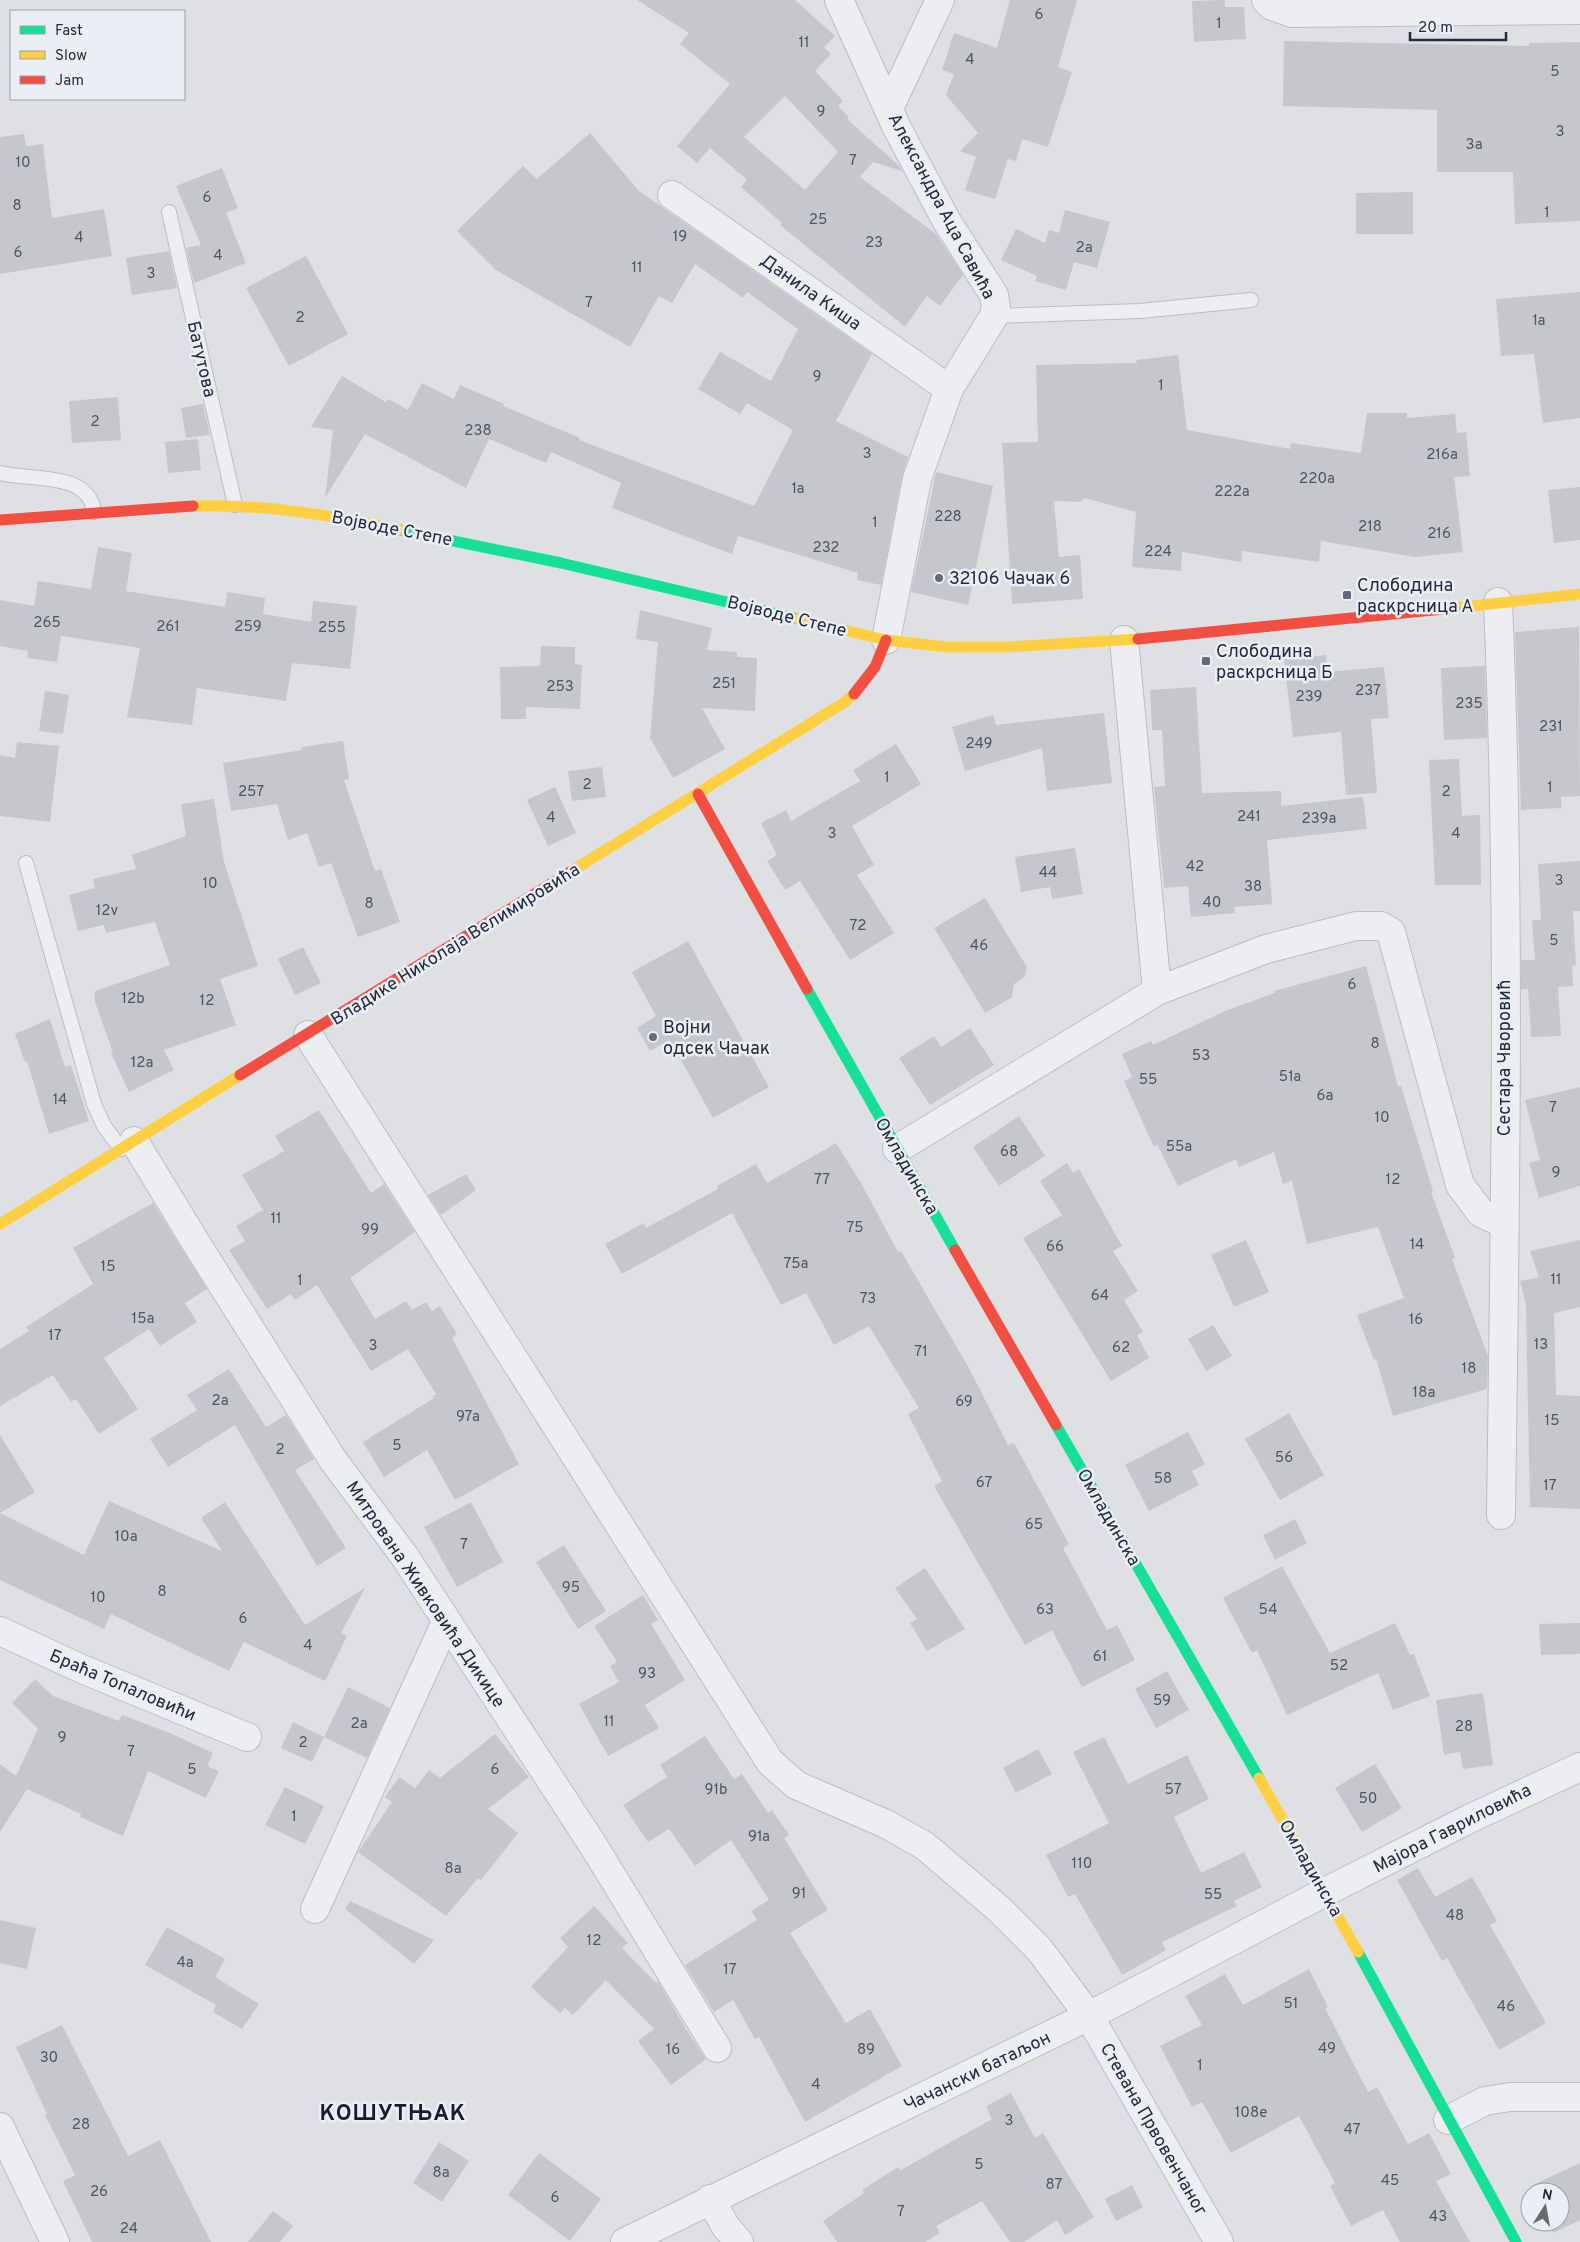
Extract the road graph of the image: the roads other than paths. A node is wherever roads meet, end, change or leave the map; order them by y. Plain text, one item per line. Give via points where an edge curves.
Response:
1 (839, 0) edge
2 (940, 0) edge
3 (1266, 0) edge
4 (1580, 10) edge
5 (889, 108) junction
6 (672, 195) dead end
7 (169, 212) dead end
8 (1251, 300) dead end
9 (994, 316) junction
10 (949, 389) junction
11 (0, 473) edge
12 (235, 505) junction
13 (94, 512) junction
14 (0, 520) edge
15 (1580, 594) edge
16 (1498, 602) junction
17 (886, 640) junction
18 (1124, 640) junction
19 (698, 794) junction
20 (26, 863) dead end
21 (1157, 991) junction
22 (308, 1034) junction
23 (128, 1145) junction
24 (897, 1148) junction
25 (0, 1224) edge
26 (1505, 1224) junction
27 (1501, 1515) dead end
28 (446, 1622) junction
29 (0, 1631) edge
30 (247, 1737) dead end
31 (1580, 1767) edge
32 (1325, 1892) junction
33 (315, 1909) dead end
34 (1089, 2016) junction
35 (717, 2048) dead end
36 (1580, 2097) edge
37 (1448, 2120) junction
38 (0, 2127) edge
39 (710, 2199) junction
40 (55, 2242) edge
41 (625, 2242) edge
42 (739, 2242) edge
43 (1219, 2242) edge
44 (1516, 2242) edge

1 - 5 street, Александра Аца Савића
2 - 5 street
3 - 4 street via 1272,6 1292,13
5 - 9 street, Александра Аца Савића via 946,220 994,295
6 - 10 street, Данила Киша
7 - 12 lane, Батутова
8 - 9 lane, Александра Аца Савића via 1140,311
9 - 10 street
10 - 17 street via 910,505
11 - 13 lane via 75,484 93,502
12 - 13 street, Војводе Степе
12 - 17 street, Војводе Степе via 314,512 401,528 750,606
13 - 14 street, Војводе Степе
15 - 16 street, Војводе Степе
16 - 18 street, Војводе Степе via 1346,620
16 - 26 street, Сестара Чворовић via 1504,781
17 - 18 street, Војводе Степе via 964,648
17 - 19 street, Владике Николаја Велимировића via 873,673 845,702
18 - 21 street
19 - 22 street, Владике Николаја Велимировића
19 - 24 street, Омладинска
20 - 23 lane via 94,1104 104,1126
21 - 24 street
21 - 26 street via 1266,949 1356,926 1387,928 1460,1185 1481,1213
22 - 23 street, Владике Николаја Велимировића
22 - 34 street, Стевана Првовенчаног via 770,1762 796,1785 886,1824 926,1846 1000,1910 1039,1949
23 - 25 street, Владике Николаја Велимировића
23 - 28 street, Митрована Живковића Дикице via 196,1243 333,1460 405,1558
24 - 32 street, Омладинска
26 - 27 street, Сестара Чворовић
28 - 33 street
28 - 35 street, Митрована Живковића Дикице via 593,1845
29 - 30 street, Браћа Топаловићи via 82,1669
31 - 32 street, Мајора Гавриловића
32 - 34 street, Чачански батаљон
32 - 37 street, Омладинска
34 - 39 street, Чачански батаљон
34 - 43 street, Стевана Првовенчаног
36 - 37 street via 1510,2097 1485,2101
37 - 44 street, Омладинска
38 - 40 street
39 - 41 street, Чачански батаљон
39 - 42 street

